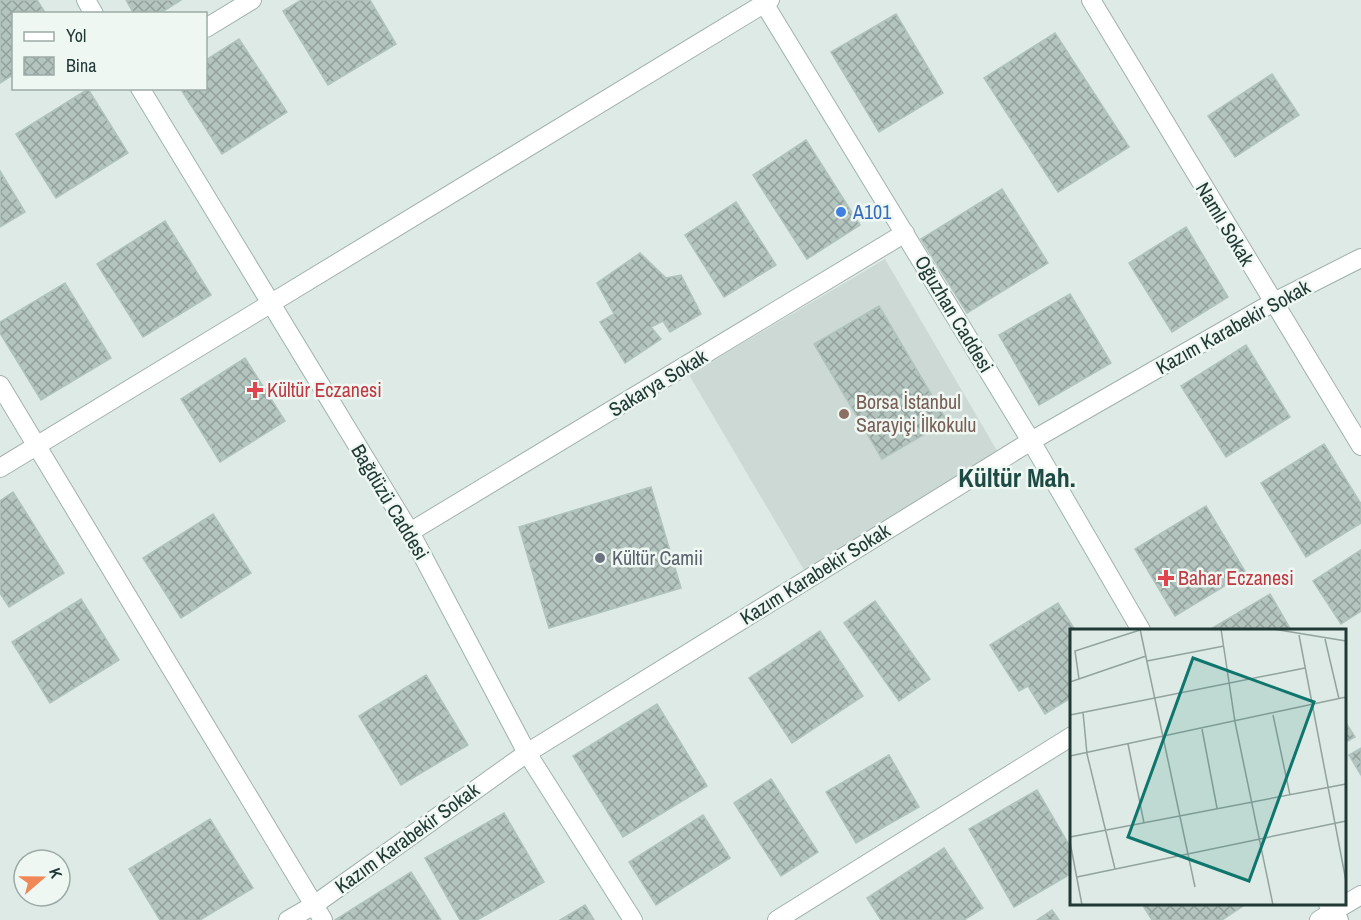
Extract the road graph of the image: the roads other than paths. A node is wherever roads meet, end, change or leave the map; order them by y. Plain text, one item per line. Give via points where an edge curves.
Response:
1 (252, 0) edge
2 (1091, 0) edge
3 (765, 1) edge
4 (207, 27) edge
5 (141, 90) edge
6 (905, 233) junction
7 (1361, 258) edge
8 (1272, 303) junction
9 (271, 304) junction
10 (0, 385) edge
11 (1031, 441) junction
12 (38, 445) junction
13 (1361, 446) edge
14 (0, 468) edge
15 (410, 532) junction
16 (1140, 629) edge
17 (1070, 737) edge
18 (527, 753) junction
19 (1361, 895) edge
20 (1346, 904) edge
21 (1345, 905) edge
22 (318, 913) edge
23 (1330, 914) edge
24 (288, 920) edge
25 (633, 920) edge
26 (777, 920) edge

1 - 4 street
2 - 8 street, Namlı Sokak
3 - 6 street, Oğuzhan Caddesi
3 - 9 street
5 - 9 street, Bağdüzü Caddesi
6 - 11 street, Oğuzhan Caddesi
6 - 15 street, Sakarya Sokak
7 - 8 street, Kazım Karabekir Sokak
8 - 11 street, Kazım Karabekir Sokak
8 - 13 street, Namlı Sokak
9 - 12 street
9 - 15 street, Bağdüzü Caddesi
10 - 12 street
11 - 16 street, Oğuzhan Caddesi
11 - 18 street, Kazım Karabekir Sokak
12 - 14 street
12 - 22 street
15 - 18 street, Bağdüzü Caddesi
17 - 26 street
18 - 22 street, Kazım Karabekir Sokak
18 - 25 street, Bağdüzü Caddesi
19 - 20 street
21 - 23 street
22 - 24 street, Kazım Karabekir Sokak

